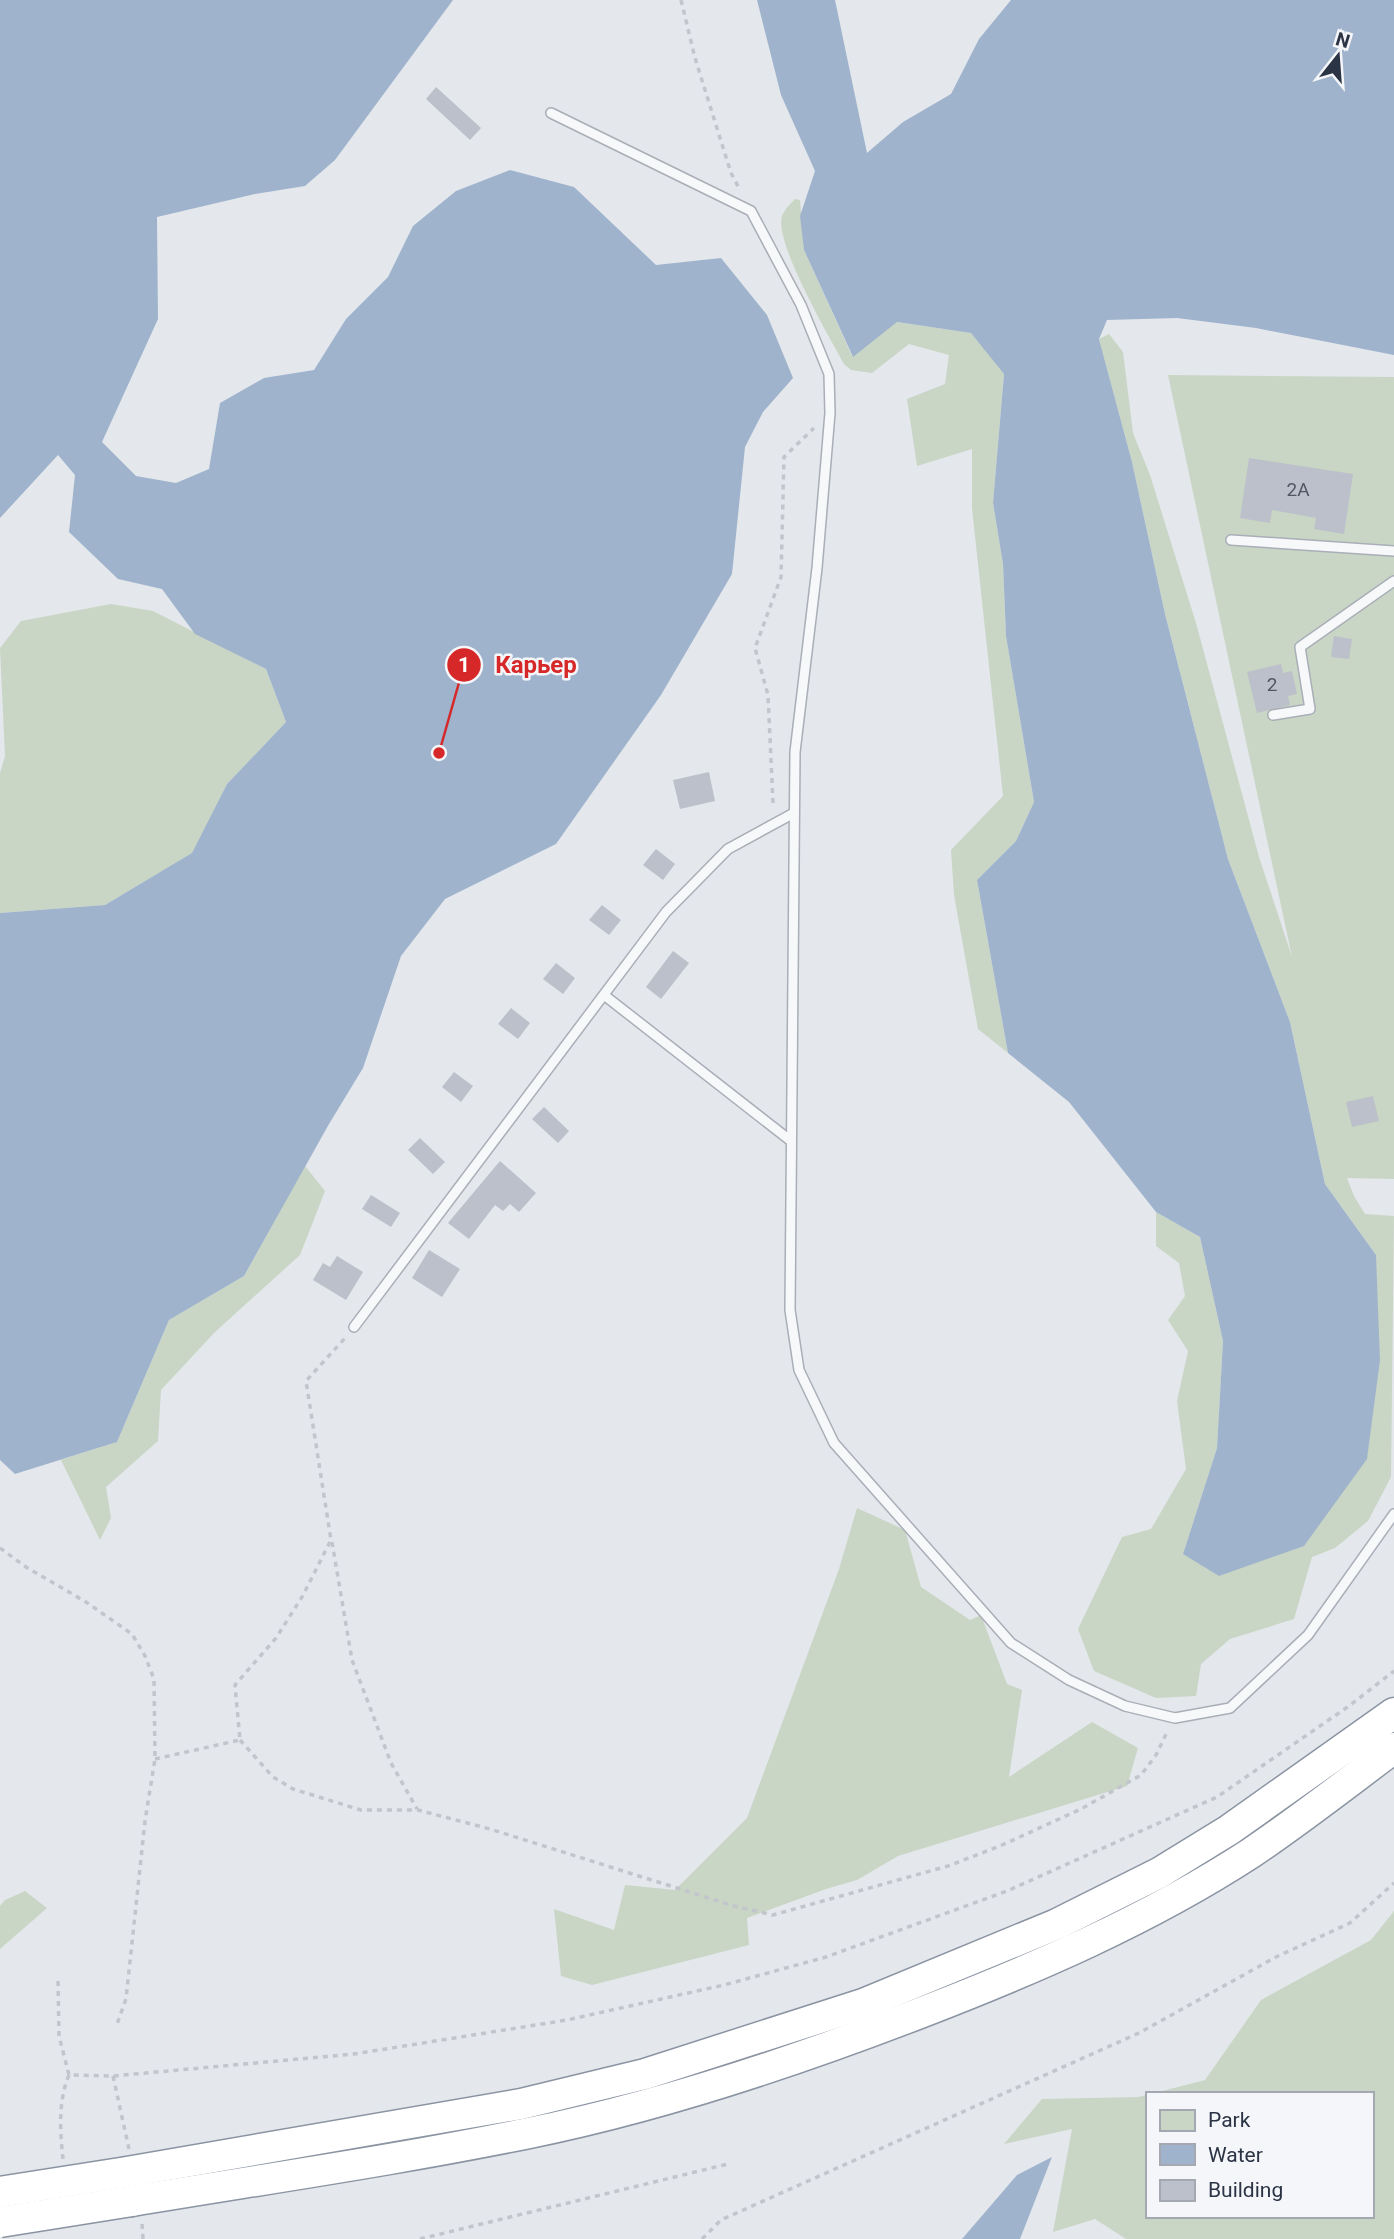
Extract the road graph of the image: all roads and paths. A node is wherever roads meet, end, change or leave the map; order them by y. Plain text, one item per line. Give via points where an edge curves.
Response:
1 (681, 0) edge
2 (551, 113) dead end
3 (751, 211) junction
4 (830, 413) junction
5 (1231, 540) dead end
6 (1394, 551) edge
7 (1394, 580) edge
8 (1273, 715) dead end
9 (773, 803) dead end
10 (794, 813) junction
11 (604, 995) junction
12 (791, 1142) junction
13 (354, 1327) joint
14 (1394, 1514) edge
15 (331, 1540) junction
16 (0, 1548) edge
17 (1394, 1671) edge
18 (1394, 1713) edge
19 (1175, 1717) junction
20 (240, 1740) junction
21 (1394, 1748) edge
22 (155, 1759) junction
23 (418, 1810) junction
24 (1394, 1883) edge
25 (58, 1981) dead end
26 (117, 2024) dead end
27 (69, 2075) junction
28 (113, 2076) junction
29 (63, 2152) dead end
30 (728, 2164) dead end
31 (131, 2188) junction
32 (0, 2192) edge
33 (0, 2222) edge
34 (143, 2239) edge
35 (420, 2239) edge
36 (702, 2239) edge

1 - 3 path via 731,173
2 - 3 lane
3 - 4 lane via 801,305 829,374
4 - 9 path via 784,457 781,577 755,648 768,695
4 - 10 lane via 795,752
5 - 6 lane
7 - 8 lane via 1300,647 1310,709
10 - 11 lane via 728,849 666,912
10 - 12 lane
11 - 12 lane
11 - 13 lane
12 - 19 lane via 790,1310 799,1370 834,1443 1011,1643 1069,1680 1125,1706
13 - 15 path via 306,1381
14 - 19 lane via 1308,1635 1230,1708
15 - 20 path via 276,1638 235,1685
15 - 23 path via 352,1660 391,1763
16 - 22 path via 132,1634 153,1679
17 - 28 path via 1217,1797 1007,1891 826,1957 566,2020 354,2054
18 - 31 highway via 1159,1873 1057,1924 863,2004 645,2074
19 - 23 path via 1141,1775 1081,1809 948,1866 773,1915
20 - 22 path
20 - 23 path via 273,1777 293,1789 361,1810
21 - 31 highway via 1250,1853 1172,1899 983,1988 770,2068 530,2133
22 - 26 path via 126,1999
24 - 36 path via 1350,1923 1276,1957 1139,2033 721,2220
25 - 27 path via 59,2036
27 - 28 path
27 - 29 path via 61,2111
28 - 31 path
30 - 35 path
31 - 32 highway, bridge
31 - 33 highway, bridge
31 - 34 path

